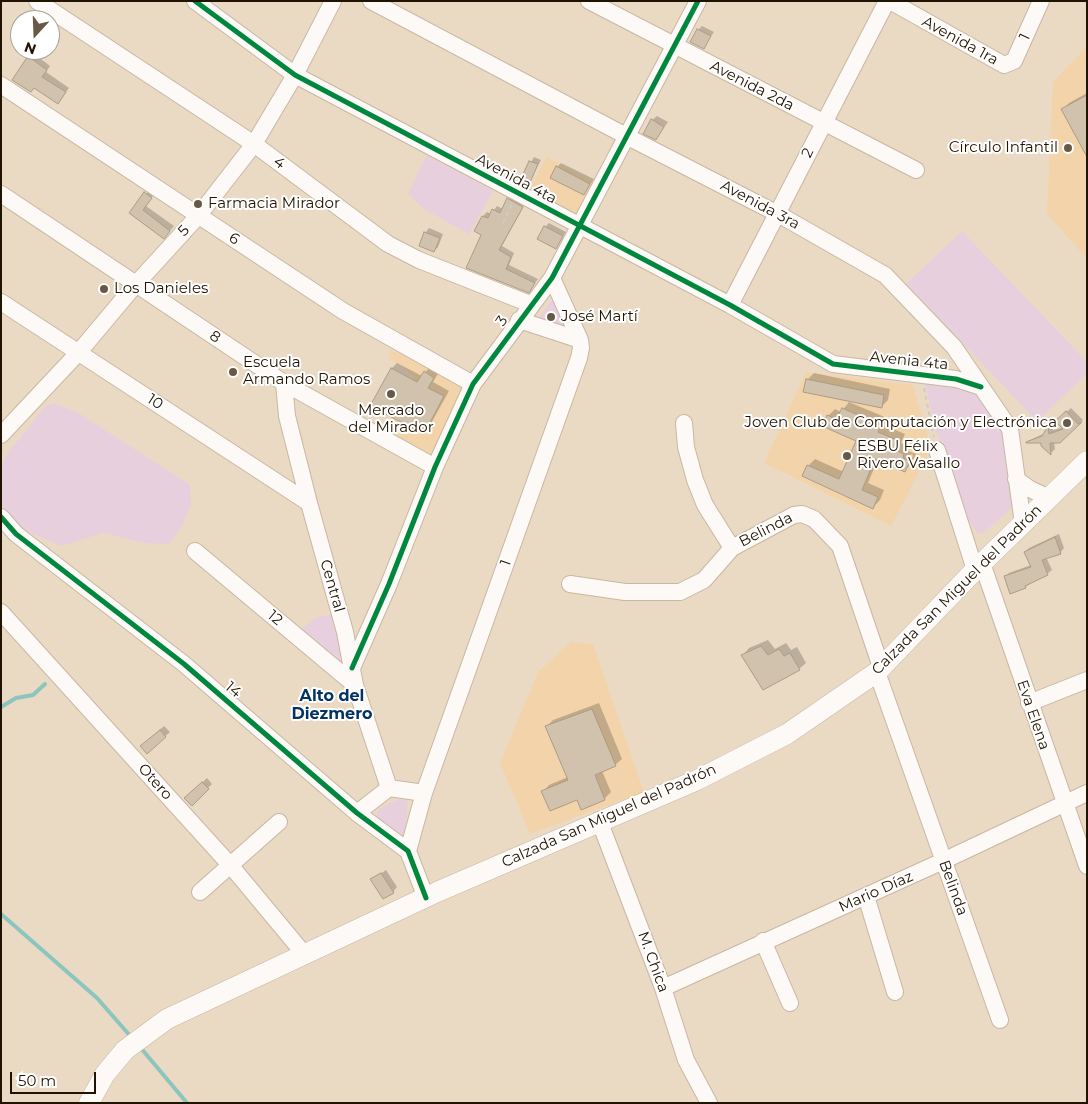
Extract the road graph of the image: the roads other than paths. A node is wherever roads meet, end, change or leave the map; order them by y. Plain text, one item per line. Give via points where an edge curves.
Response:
1 (37, 1) edge
2 (195, 1) edge
3 (333, 1) edge
4 (371, 1) edge
5 (589, 1) edge
6 (698, 1) edge
7 (889, 1) edge
8 (1041, 1) edge
9 (674, 46) junction
10 (1004, 65) joint
11 (295, 75) junction
12 (1, 85) edge
13 (824, 123) junction
14 (628, 137) junction
15 (254, 144) junction
16 (916, 170) dead end
17 (1, 194) edge
18 (778, 214) junction
19 (199, 215) junction
20 (579, 227) junction
21 (552, 278) junction
22 (136, 284) junction
23 (1, 302) edge
24 (530, 304) junction
25 (730, 306) junction
26 (518, 320) junction
27 (580, 340) junction
28 (79, 352) junction
29 (833, 364) joint
30 (284, 383) junction
31 (473, 384) junction
32 (982, 386) junction
33 (684, 423) dead end
34 (3, 429) edge
35 (937, 450) dead end
36 (1087, 461) edge
37 (435, 467) junction
38 (1016, 479) junction
39 (1049, 498) junction
40 (309, 503) junction
41 (1, 517) edge
42 (1023, 524) junction
43 (732, 548) junction
44 (195, 551) dead end
45 (978, 567) junction
46 (570, 584) dead end
47 (1, 612) edge
48 (352, 668) junction
49 (879, 670) junction
50 (1087, 680) edge
51 (355, 685) junction
52 (1029, 703) junction
53 (389, 788) junction
54 (424, 793) junction
55 (1087, 793) edge
56 (1064, 804) junction
57 (357, 813) junction
58 (599, 820) junction
59 (279, 822) dead end
60 (408, 850) junction
61 (943, 861) junction
62 (231, 866) junction
63 (1087, 866) edge
64 (200, 892) dead end
65 (866, 896) junction
66 (426, 898) junction
67 (763, 941) junction
68 (305, 956) junction
69 (663, 988) junction
70 (895, 992) dead end
71 (790, 1003) dead end
72 (1000, 1020) dead end
73 (89, 1103) edge
74 (709, 1103) edge

1 - 15 street, 4
2 - 11 street, Avenida 4ta
3 - 11 street, 5
4 - 14 street, Avenida 3ra
5 - 9 street, Avenida 2da
6 - 9 street, 3
7 - 10 street, Avenida 1ra
7 - 13 street, 2
8 - 10 street, 1 via 1014,61
9 - 13 street, Avenida 2da
9 - 14 street, 3
11 - 15 street, 5
11 - 20 street, Avenida 4ta
12 - 19 street, 6
13 - 16 street, Avenida 2da
13 - 18 street, 2
14 - 18 street, Avenida 3ra
14 - 20 street, 3
15 - 19 street, 5
15 - 24 street, 4 via 388,244 419,260
17 - 22 street, 8
18 - 25 street, 2
18 - 32 street, Avenida 3ra via 885,274 954,347
19 - 22 street, 5
19 - 31 street, 6 via 343,312
20 - 21 street, 3
20 - 25 street, Avenida 4ta
21 - 24 street, 3
21 - 27 street
22 - 28 street, 5
22 - 30 street, 8
23 - 28 street, 10
24 - 26 street, 3
25 - 29 street, Avenida 4ta
26 - 27 street
26 - 31 street, 3
27 - 54 street, 1 via 579,358
28 - 34 street, 5
28 - 40 street, 10
29 - 32 street, Avenia 4ta via 956,379
30 - 37 street, 8
30 - 40 street, Central via 287,416
31 - 37 street, 3
32 - 38 street, Avenida 3ra via 1010,428
33 - 43 street via 686,447 695,480 705,505
35 - 45 street, Eva Elena
36 - 39 main road, Calzada San Miguel del Padrón
37 - 48 street, 3
38 - 39 street
38 - 42 street, Avenida 3ra
39 - 42 main road, Calzada San Miguel del Padrón
40 - 48 street, Central
41 - 57 street, 14 via 16,534 184,664
42 - 45 main road, Calzada San Miguel del Padrón
43 - 46 street, Belinda via 704,580 680,592 625,592
43 - 49 street, Belinda via 794,515 802,514 814,519 840,546
44 - 51 street, 12
45 - 49 main road, Calzada San Miguel del Padrón
45 - 52 street, Eva Elena
47 - 62 street, Otero
48 - 51 street, Central
49 - 58 main road, Calzada San Miguel del Padrón via 787,734 698,780
49 - 61 street, Belinda
50 - 52 street
51 - 53 street, Central
52 - 56 street, Eva Elena
53 - 54 street
53 - 57 street
54 - 60 street, 1
55 - 56 street, Mario Díaz
56 - 61 street, Mario Díaz
56 - 63 street, Eva Elena
57 - 60 street, 14
58 - 66 main road, Calzada San Miguel del Padrón
58 - 69 street, M. Chica
59 - 62 street
60 - 66 street
61 - 65 street, Mario Díaz
61 - 72 street, Belinda
62 - 64 street
62 - 68 street, Otero
65 - 67 street, Mario Díaz
65 - 70 street
66 - 68 main road, Calzada San Miguel del Padrón
67 - 69 street, Mario Díaz
67 - 71 street
68 - 73 main road, Calzada San Miguel del Padrón via 167,1019 135,1042 105,1074
69 - 74 street, M. Chica via 686,1060

